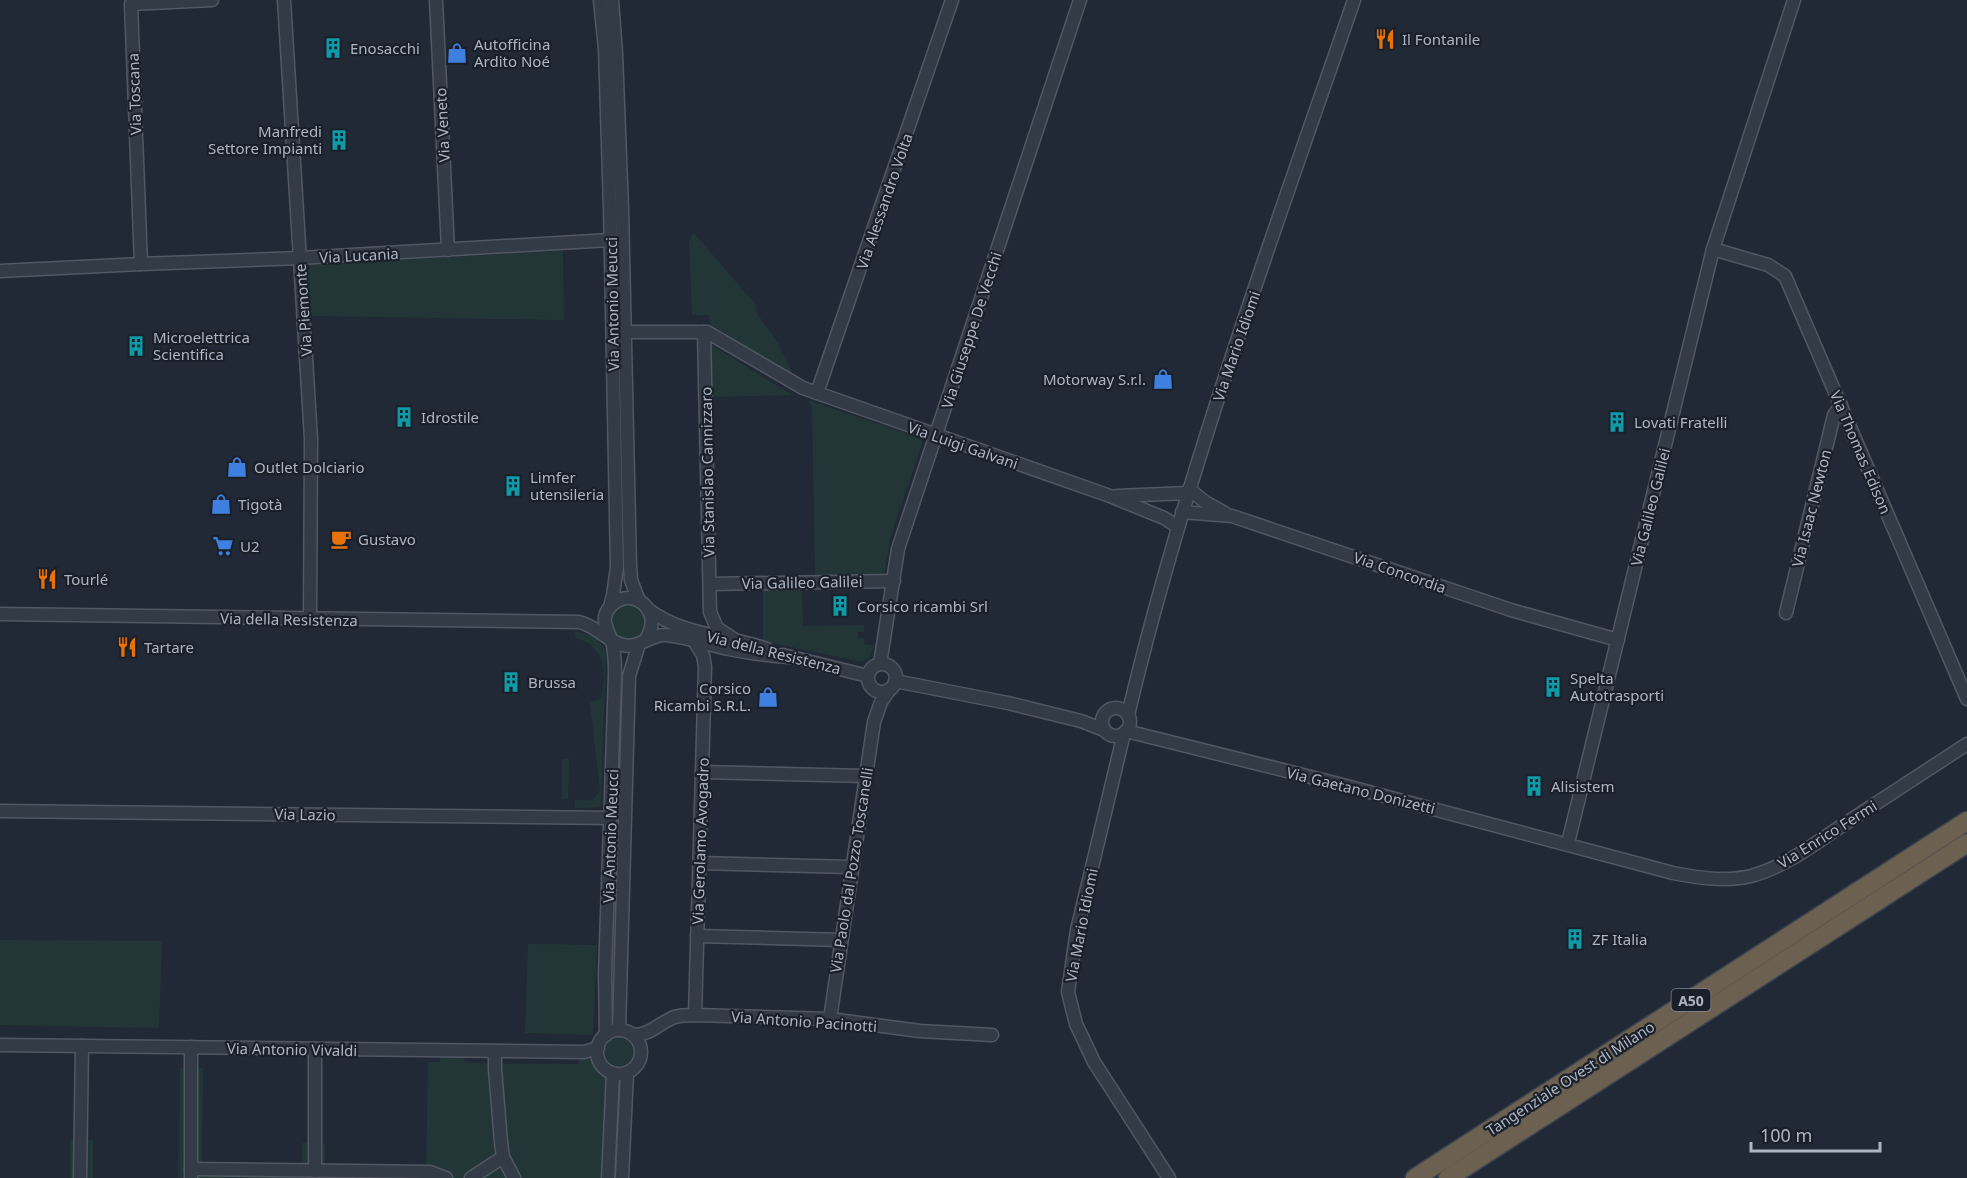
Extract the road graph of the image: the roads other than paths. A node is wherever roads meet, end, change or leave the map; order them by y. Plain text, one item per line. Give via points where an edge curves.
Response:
1 (212, 0) edge
2 (284, 0) edge
3 (436, 0) edge
4 (600, 0) edge
5 (612, 0) edge
6 (1080, 0) edge
7 (1354, 0) edge
8 (1794, 0) edge
9 (950, 3) edge
10 (610, 240) junction
11 (1713, 249) junction
12 (448, 250) junction
13 (300, 258) junction
14 (141, 264) junction
15 (0, 271) edge
16 (625, 332) junction
17 (704, 332) junction
18 (818, 393) junction
19 (1841, 405) junction
20 (936, 436) junction
21 (1188, 491) junction
22 (1110, 496) junction
23 (1182, 512) junction
24 (1232, 516) junction
25 (1178, 527) junction
26 (894, 581) junction
27 (710, 584) junction
28 (639, 601) junction
29 (610, 607) junction
30 (649, 610) junction
31 (710, 612) junction
32 (1786, 613) dead end
33 (0, 614) edge
34 (310, 619) junction
35 (579, 622) junction
36 (694, 636) junction
37 (611, 638) junction
38 (1618, 640) junction
39 (642, 641) junction
40 (738, 642) junction
41 (724, 648) junction
42 (788, 657) junction
43 (880, 664) junction
44 (705, 668) junction
45 (869, 681) junction
46 (893, 685) junction
47 (1967, 699) edge
48 (1104, 714) junction
49 (1081, 721) junction
50 (1125, 721) junction
51 (874, 722) junction
52 (1107, 732) junction
53 (1967, 744) edge
54 (1118, 756) junction
55 (702, 772) junction
56 (866, 776) junction
57 (0, 811) edge
58 (610, 818) junction
59 (1967, 821) edge
60 (1568, 843) junction
61 (1967, 843) edge
62 (699, 863) junction
63 (852, 867) junction
64 (697, 936) junction
65 (841, 939) junction
66 (695, 1015) junction
67 (830, 1019) junction
68 (656, 1029) junction
69 (619, 1030) junction
70 (606, 1035) junction
71 (633, 1035) junction
72 (992, 1035) dead end
73 (0, 1045) edge
74 (82, 1046) junction
75 (191, 1047) junction
76 (315, 1049) junction
77 (495, 1051) junction
78 (641, 1051) junction
79 (598, 1053) junction
80 (613, 1073) junction
81 (627, 1073) junction
82 (504, 1157) junction
83 (315, 1171) junction
84 (191, 1174) edge
85 (80, 1178) edge
86 (446, 1178) edge
87 (471, 1178) edge
88 (514, 1178) edge
89 (608, 1178) edge
90 (622, 1178) edge
91 (1169, 1178) edge
92 (1414, 1178) edge
93 (1448, 1178) edge

1 - 14 street, Via Toscana via 131,4
2 - 13 street, Via Piemonte
3 - 12 street, Via Veneto
4 - 10 street, Via Antonio Meucci
5 - 16 street, Via Antonio Meucci
6 - 20 street, Via Giuseppe De Vecchi
7 - 21 street, Via Mario Idiomi
8 - 11 street, Via Galileo Galilei
9 - 18 street, Via Alessandro Volta
10 - 12 street, Via Lucania
10 - 29 street, Via Antonio Meucci via 617,567
11 - 19 street, Via Thomas Edison via 1768,265 1785,276
11 - 38 street, Via Galileo Galilei
12 - 13 street, Via Lucania
13 - 14 street, Via Lucania
13 - 34 street, Via Piemonte via 311,439
14 - 15 street, Via Lucania
16 - 17 street
16 - 28 street, Via Antonio Meucci via 630,566
17 - 18 street, Via Luigi Galvani via 802,388
17 - 27 street, Via Stanislao Cannizzaro
18 - 20 street, Via Luigi Galvani
19 - 32 street, Via Isaac Newton via 1834,415
19 - 47 street, Via Thomas Edison
20 - 22 street, Via Luigi Galvani
20 - 26 street, Via Giuseppe De Vecchi via 898,549
21 - 22 street, Via Luigi Galvani
21 - 23 street, Via Mario Idiomi
21 - 24 street
22 - 25 street, Via Luigi Galvani
23 - 24 street, Via Concordia
23 - 25 street, Via Mario Idiomi
24 - 38 street, Via Concordia via 1511,610
25 - 50 street, Via Mario Idiomi
26 - 27 street, Via Galileo Galilei
26 - 43 street, Via Giuseppe De Vecchi
27 - 31 street, Via Stanislao Cannizzaro
28 - 29 street via 627,598
28 - 30 street
29 - 35 street, Via della Resistenza
29 - 37 street via 604,621
30 - 36 street, Via della Resistenza
30 - 39 street via 652,624
31 - 36 street
31 - 40 street via 717,628
33 - 34 street, Via della Resistenza
34 - 35 street, Via della Resistenza
35 - 37 street, Via della Resistenza
36 - 39 street via 664,635
36 - 40 street, Via della Resistenza
36 - 41 street
36 - 44 street, Via Gerolamo Avogadro
37 - 39 street via 626,646
37 - 58 street, Via Antonio Meucci via 615,675
38 - 60 street, Via Galileo Galilei
39 - 69 street, Via Antonio Meucci via 629,676
40 - 42 street, Via della Resistenza
41 - 42 street
41 - 44 street via 717,651
42 - 45 street, Via della Resistenza
43 - 45 street via 874,666
43 - 46 street via 894,671
44 - 55 street, Via Gerolamo Avogadro
45 - 46 street via 878,692
45 - 51 street, Via Paolo dal Pozzo Toscanelli
46 - 49 street via 1008,703
46 - 51 street, Via Paolo dal Pozzo Toscanelli
48 - 49 street
48 - 50 street via 1110,709
48 - 52 street via 1102,722
49 - 52 street
50 - 52 street, Via Gaetano Donizetti via 1117,736
50 - 54 street, Via Mario Idiomi
50 - 60 street, Via Gaetano Donizetti via 1153,737
51 - 56 street, Via Paolo dal Pozzo Toscanelli
52 - 54 street
53 - 60 street, Via Enrico Fermi via 1798,854 1769,871 1748,877 1694,877
54 - 91 street, Via Mario Idiomi via 1077,930 1068,992 1076,1024 1094,1062
55 - 56 street
55 - 62 street, Via Gerolamo Avogadro
56 - 63 street, Via Paolo dal Pozzo Toscanelli
57 - 58 street, Via Lazio
58 - 70 street, Via Antonio Meucci
59 - 92 highway, Tangenziale Ovest di Milano / A50
61 - 93 highway, Tangenziale Ovest di Milano / A50
62 - 63 street
62 - 64 street, Via Gerolamo Avogadro
63 - 65 street, Via Paolo dal Pozzo Toscanelli
64 - 65 street
64 - 66 street, Via Gerolamo Avogadro
65 - 67 street, Via Paolo dal Pozzo Toscanelli
66 - 67 street, Via Antonio Pacinotti
66 - 68 street, Via Antonio Pacinotti via 681,1015
67 - 72 street, Via Antonio Pacinotti
68 - 71 street, Via Antonio Pacinotti
68 - 78 street, Via Antonio Pacinotti
69 - 70 street
69 - 71 street
70 - 79 street
71 - 78 street
73 - 74 street, Via Antonio Vivaldi
74 - 75 street, Via Antonio Vivaldi
74 - 85 street
75 - 76 street, Via Antonio Vivaldi
75 - 84 street
76 - 77 street, Via Antonio Vivaldi
76 - 83 street
77 - 79 street, Via Antonio Vivaldi
77 - 82 street
78 - 81 street via 638,1064
79 - 80 street via 606,1070
80 - 81 street
80 - 89 street
81 - 90 street
82 - 87 street
82 - 88 street
83 - 84 street
83 - 86 street via 430,1172

